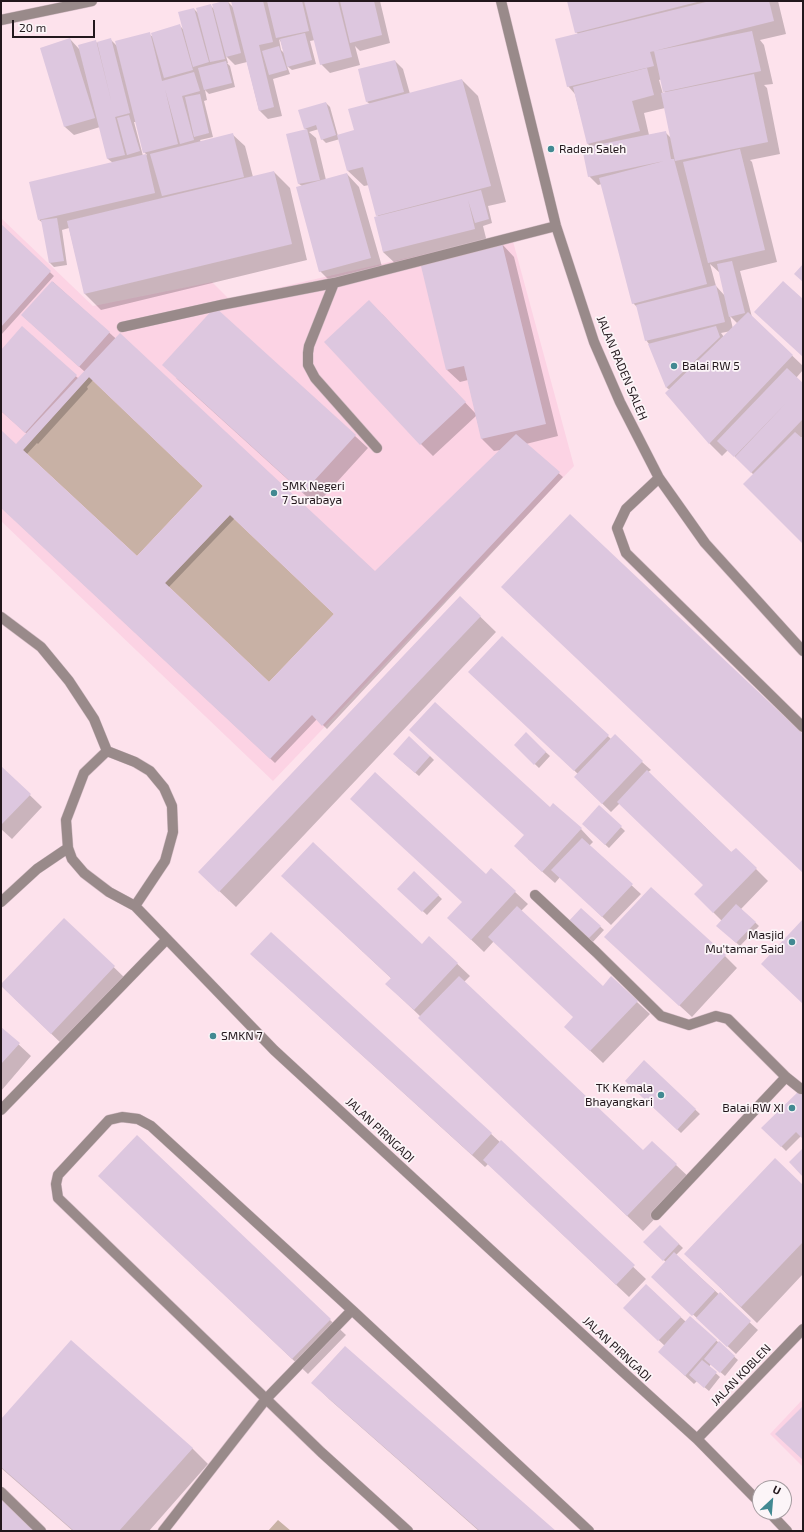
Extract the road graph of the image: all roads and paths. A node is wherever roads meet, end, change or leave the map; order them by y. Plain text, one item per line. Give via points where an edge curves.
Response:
1 (92, 1) edge
2 (501, 1) edge
3 (1, 20) edge
4 (556, 226) junction
5 (334, 283) junction
6 (122, 327) dead end
7 (377, 448) dead end
8 (659, 478) junction
9 (1, 617) edge
10 (803, 651) edge
11 (803, 727) edge
12 (107, 751) junction
13 (68, 848) junction
14 (535, 895) dead end
15 (1, 902) edge
16 (135, 906) junction
17 (166, 938) junction
18 (786, 1077) junction
19 (801, 1089) dead end
20 (1, 1110) edge
21 (656, 1215) dead end
22 (352, 1310) junction
23 (803, 1329) edge
24 (266, 1399) junction
25 (697, 1439) junction
26 (1, 1492) edge
27 (752, 1495) edge
28 (776, 1520) edge
29 (41, 1531) edge
30 (163, 1531) edge
31 (408, 1531) edge
32 (589, 1531) edge
33 (787, 1531) edge

1 - 3 street
2 - 4 street, JALAN RADEN SALEH
4 - 5 street
4 - 8 street, JALAN RADEN SALEH via 594,342 620,402
5 - 6 street
5 - 7 street via 309,346 308,365 315,378
8 - 10 street, JALAN RADEN SALEH via 705,543
8 - 11 street via 626,509 618,528 626,553
9 - 12 street via 41,647 69,681 94,719
12 - 13 street, JALAN PIRNGADI via 84,773 74,797 66,820
12 - 16 street via 136,762 150,771 164,788 172,806 174,832 165,861
13 - 15 street via 37,869
13 - 16 street, JALAN PIRNGADI via 72,859 84,873 109,892
14 - 18 street via 661,1016 689,1025 716,1016 728,1019
16 - 17 street, JALAN PIRNGADI
17 - 20 street
17 - 25 street, JALAN PIRNGADI via 280,1056
18 - 19 street
18 - 21 street
22 - 24 street
22 - 24 street via 150,1126 138,1119 122,1117 109,1120 58,1175 58,1198
22 - 32 street
23 - 25 street, JALAN KOBLEN
24 - 30 street
24 - 31 street
25 - 27 street, JALAN PIRNGADI
26 - 29 street
28 - 33 street

